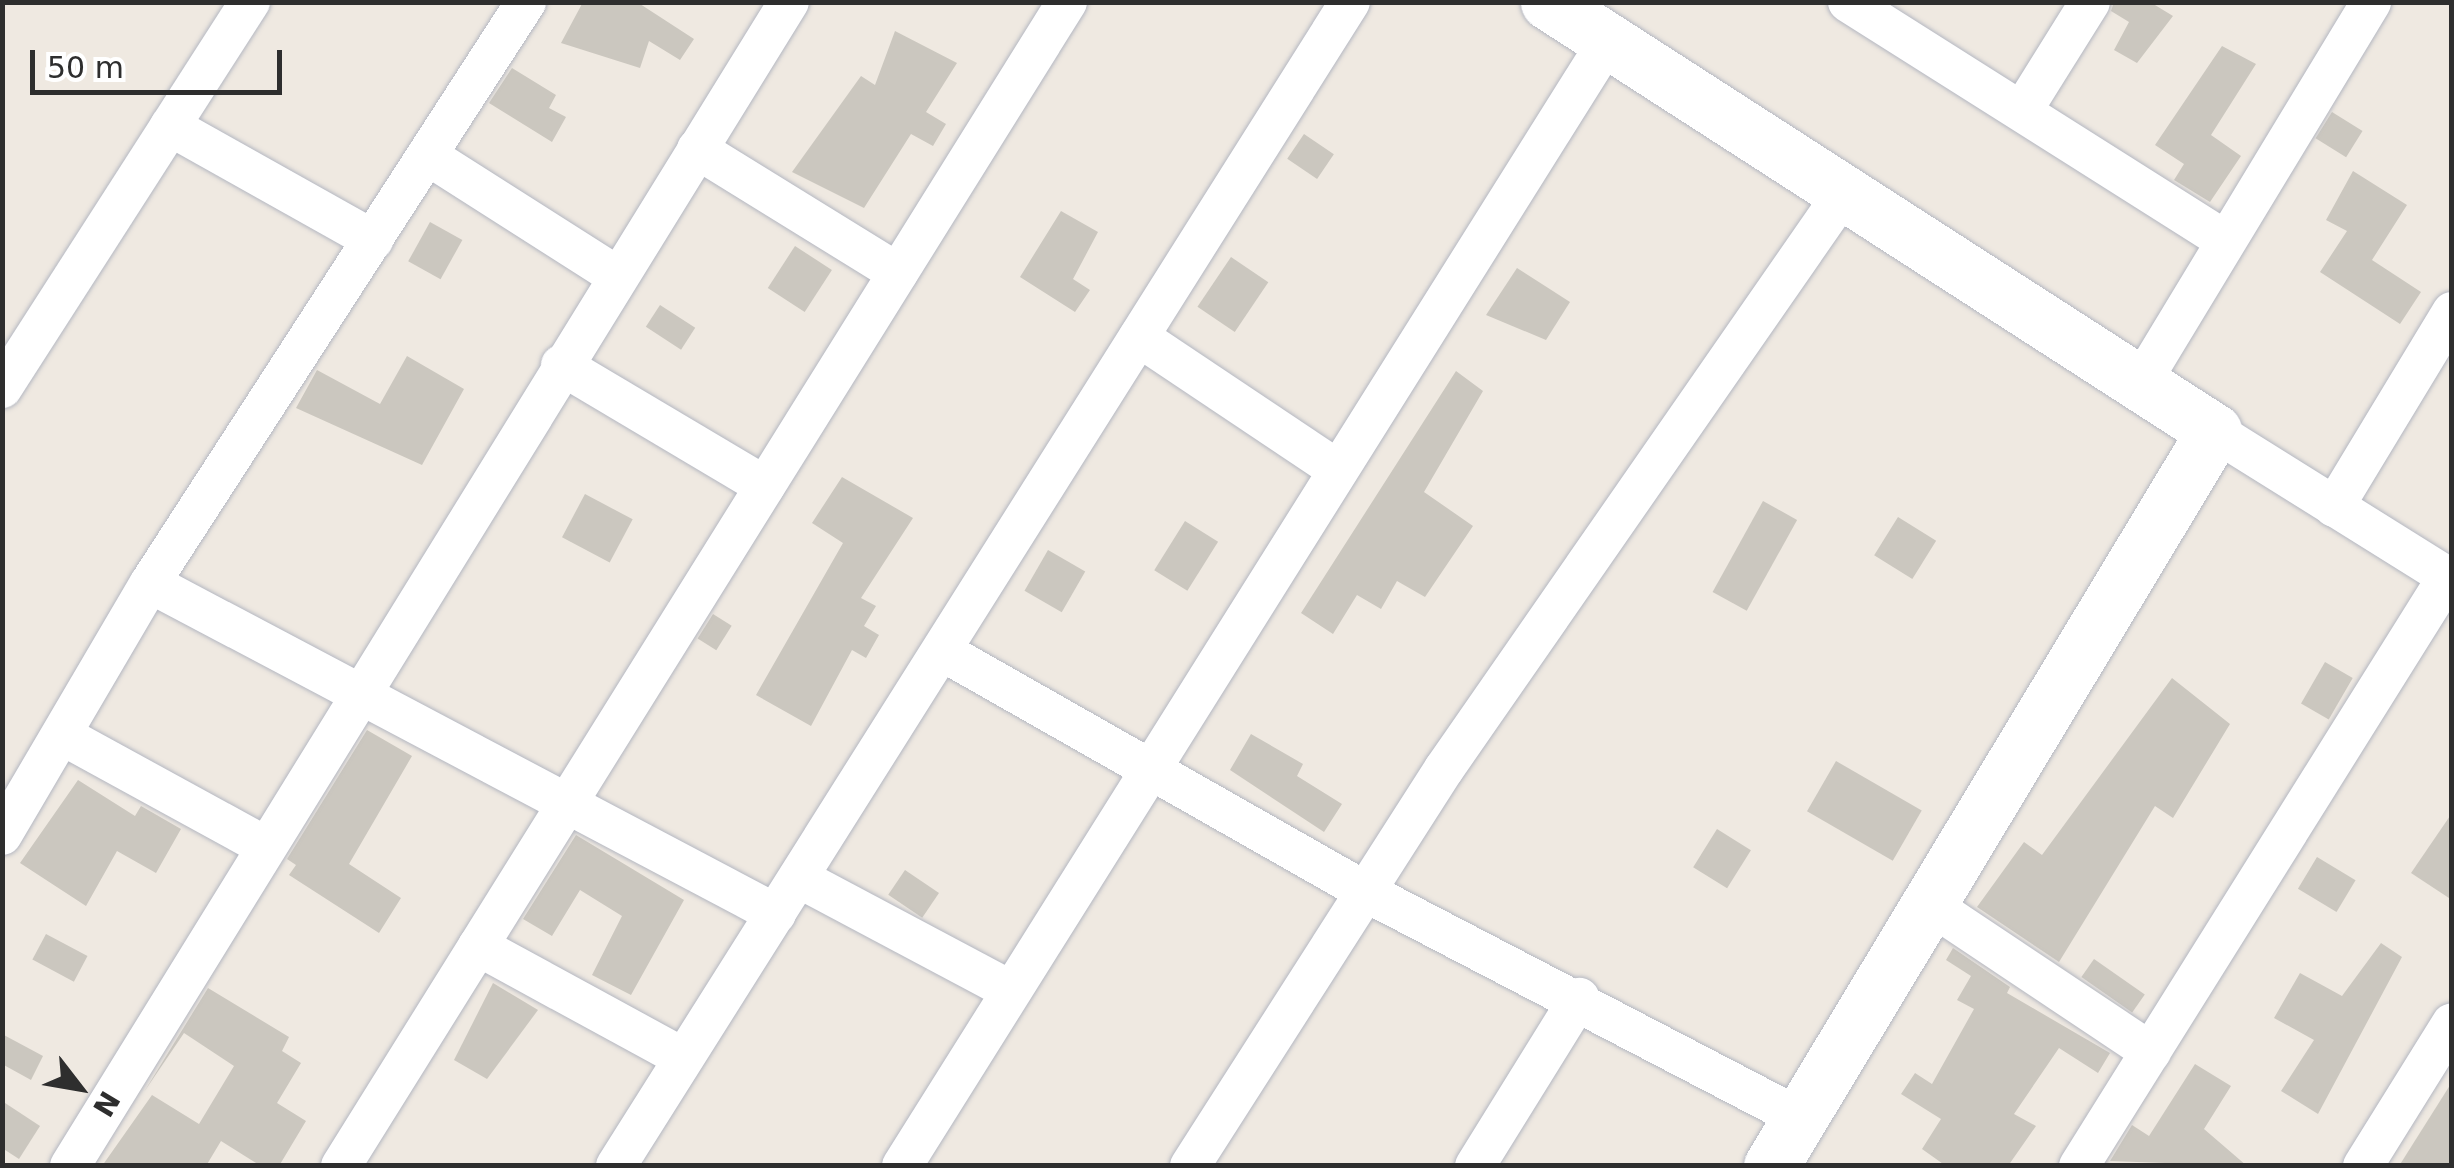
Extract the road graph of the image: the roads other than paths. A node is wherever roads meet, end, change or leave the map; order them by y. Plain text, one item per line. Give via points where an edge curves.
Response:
1 (526, 2) edge
2 (789, 2) edge
3 (1067, 2) edge
4 (1350, 2) edge
5 (1548, 2) edge
6 (1848, 2) edge
7 (2090, 2) edge
8 (2371, 2) edge
9 (242, 5) edge
10 (1608, 42) junction
11 (2022, 110) junction
12 (170, 126) junction
13 (697, 149) junction
14 (427, 156) junction
15 (1842, 194) junction
16 (374, 240) junction
17 (2225, 240) junction
18 (898, 273) junction
19 (616, 276) junction
20 (2452, 312) edge
21 (1139, 337) junction
22 (561, 365) junction
23 (2140, 384) junction
24 (2, 388) edge
25 (2214, 431) junction
26 (1336, 469) junction
27 (766, 486) junction
28 (2334, 508) junction
29 (2449, 579) edge
30 (150, 582) junction
31 (942, 651) junction
32 (356, 691) junction
33 (62, 734) junction
34 (1146, 766) junction
35 (566, 796) junction
36 (2, 835) edge
37 (263, 846) junction
38 (799, 878) junction
39 (1364, 890) junction
40 (1932, 906) junction
41 (776, 914) junction
42 (478, 946) junction
43 (1010, 990) junction
44 (1579, 998) junction
45 (2452, 1023) edge
46 (2151, 1052) junction
47 (683, 1058) junction
48 (1800, 1118) junction
49 (70, 1166) edge
50 (342, 1166) edge
51 (616, 1166) edge
52 (902, 1166) edge
53 (1190, 1166) edge
54 (1475, 1166) edge
55 (1771, 1166) edge
56 (2080, 1166) edge
57 (2363, 1166) edge

1 - 14 street
2 - 13 street
3 - 18 street
4 - 21 street
5 - 10 street
6 - 11 street
7 - 11 street
8 - 17 street
9 - 12 street
10 - 15 street
10 - 26 street
11 - 17 street
12 - 16 street
12 - 24 street
13 - 18 street
13 - 19 street
14 - 16 street
14 - 19 street
15 - 23 street
15 - 39 street
16 - 30 street
17 - 23 street
18 - 27 street
19 - 22 street
20 - 28 street
21 - 26 street
21 - 31 street
22 - 27 street
22 - 32 street
23 - 25 street
25 - 28 street
25 - 40 street
26 - 34 street
27 - 35 street
28 - 29 street
29 - 46 street
30 - 32 street
30 - 33 street
31 - 34 street
31 - 38 street
32 - 35 street
32 - 37 street
33 - 36 street
33 - 37 street
34 - 39 street
34 - 43 street
35 - 41 street
35 - 42 street
37 - 49 street
38 - 41 street
38 - 43 street
39 - 44 street
39 - 53 street
40 - 46 street
40 - 48 street
41 - 47 street
42 - 47 street
42 - 50 street
43 - 52 street
44 - 48 street
44 - 54 street
45 - 57 street
46 - 56 street
47 - 51 street
48 - 55 street

